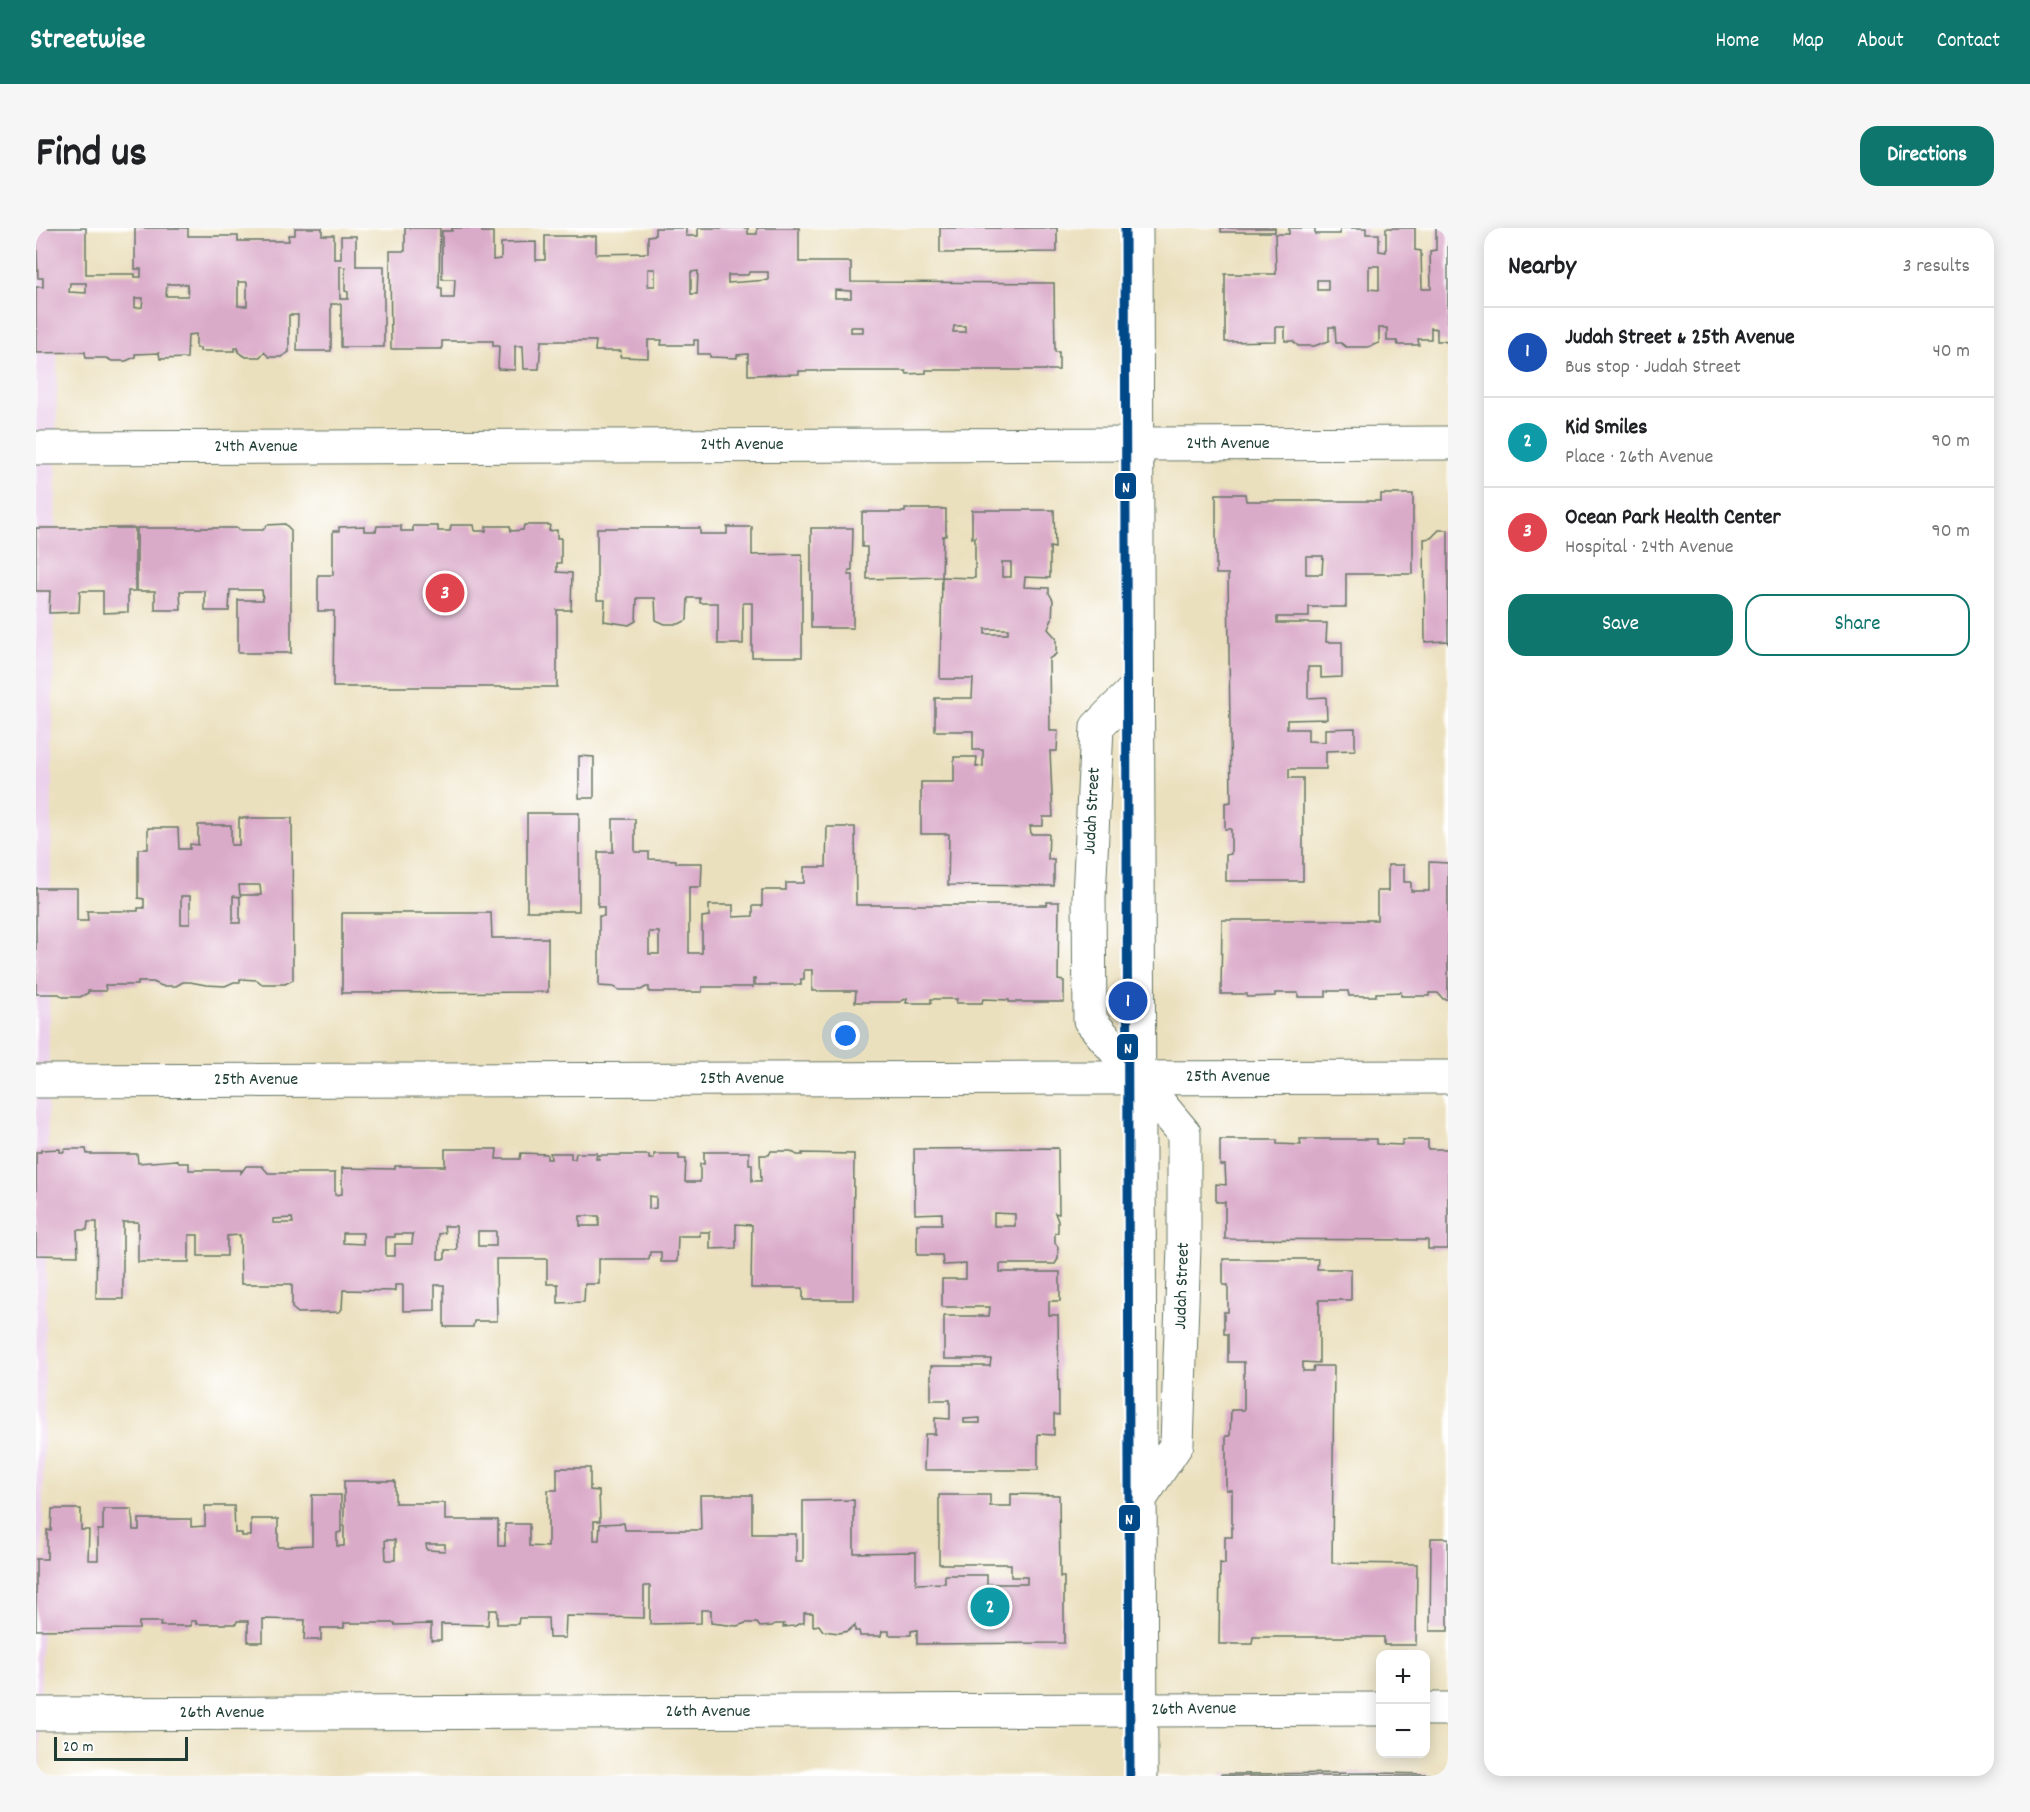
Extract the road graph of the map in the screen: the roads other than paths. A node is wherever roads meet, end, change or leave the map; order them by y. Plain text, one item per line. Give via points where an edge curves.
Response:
1 (1136, 228) edge
2 (1448, 443) edge
3 (1136, 444) junction
4 (36, 447) edge
5 (1137, 687) junction
6 (1139, 1077) junction
7 (1448, 1077) edge
8 (36, 1081) edge
9 (1140, 1499) junction
10 (1376, 1709) edge
11 (1430, 1709) edge
12 (1448, 1709) edge
13 (1141, 1711) junction
14 (36, 1714) edge
15 (1141, 1776) edge

1 - 3 street
2 - 3 street, 24th Avenue
3 - 4 street, 24th Avenue
3 - 5 street
5 - 6 street
5 - 6 street, Judah Street via 1098,727 1089,898 1090,1020
6 - 7 street, 25th Avenue
6 - 8 street, 25th Avenue
6 - 9 street
6 - 9 street, Judah Street via 1184,1133 1177,1444
9 - 13 street
10 - 13 street, 26th Avenue
11 - 12 street
13 - 14 street, 26th Avenue
13 - 15 street

